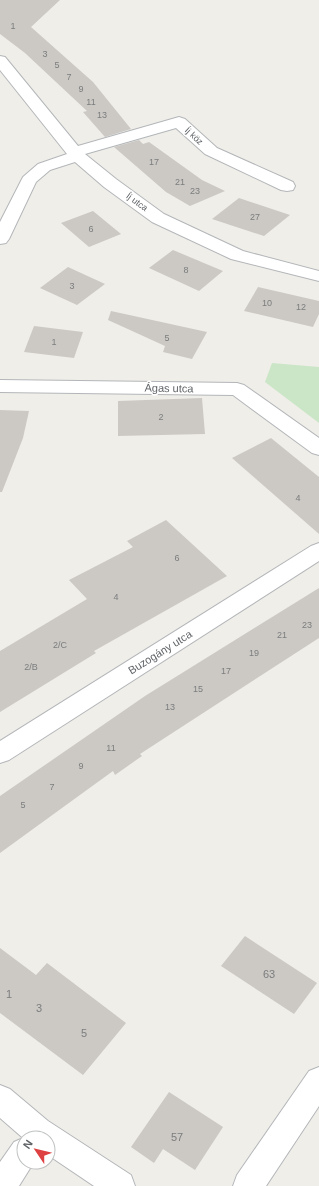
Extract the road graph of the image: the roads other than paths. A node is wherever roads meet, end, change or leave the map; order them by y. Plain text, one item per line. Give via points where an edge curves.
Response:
1 (0, 60) edge
2 (76, 154) junction
3 (288, 186) dead end
4 (0, 239) edge
5 (319, 276) edge
6 (0, 386) edge
7 (319, 448) edge
8 (319, 551) edge
9 (0, 753) edge
10 (319, 1081) edge
11 (0, 1099) edge
12 (24, 1130) edge
13 (56, 1153) edge
14 (16, 1165) edge
15 (2, 1186) edge
16 (120, 1186) edge
17 (248, 1186) edge

1 - 2 street, Íj utca
2 - 3 street, Íj köz via 179,122 211,151
2 - 4 street via 44,167 29,180
2 - 5 street, Íj utca via 158,218 237,255
6 - 7 street, Ágas utca via 237,389
8 - 9 street, Buzogány utca
10 - 17 street
11 - 12 street
13 - 16 street
14 - 15 street

